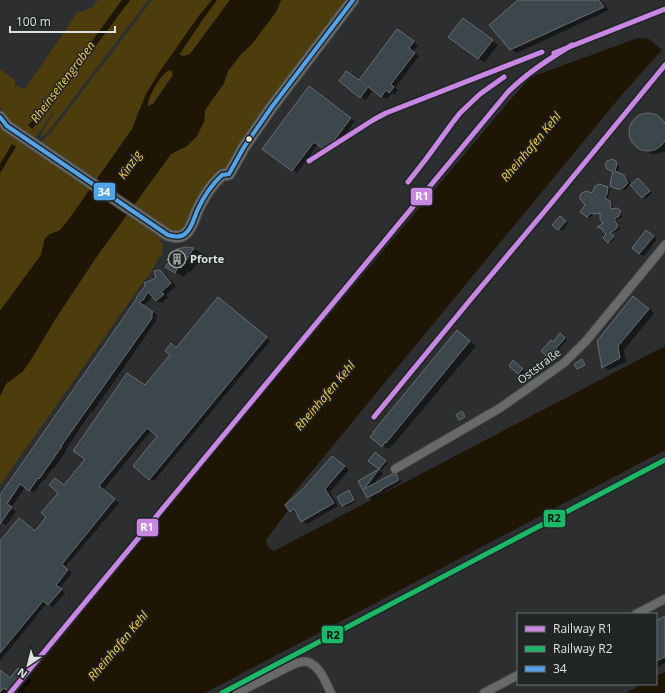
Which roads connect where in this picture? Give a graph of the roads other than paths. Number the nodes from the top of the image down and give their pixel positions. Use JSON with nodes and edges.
{"nodes":[{"id":1,"x":353,"y":0,"type":"edge"},
{"id":2,"x":0,"y":117,"type":"edge"},
{"id":3,"x":665,"y":245,"type":"edge"},
{"id":4,"x":395,"y":469,"type":"dead end"},
{"id":5,"x":665,"y":599,"type":"edge"},
{"id":6,"x":638,"y":613,"type":"edge"},
{"id":7,"x":517,"y":676,"type":"edge"},
{"id":8,"x":237,"y":693,"type":"edge"},
{"id":9,"x":331,"y":693,"type":"edge"},
{"id":10,"x":484,"y":693,"type":"edge"}],
"edges":[{"from":1,"to":2,"type":"street"},
{"from":3,"to":4,"type":"street","name":"Oststraße"},
{"from":5,"to":6,"type":"street"},
{"from":7,"to":10,"type":"street"},
{"from":8,"to":9,"type":"street"}]}
